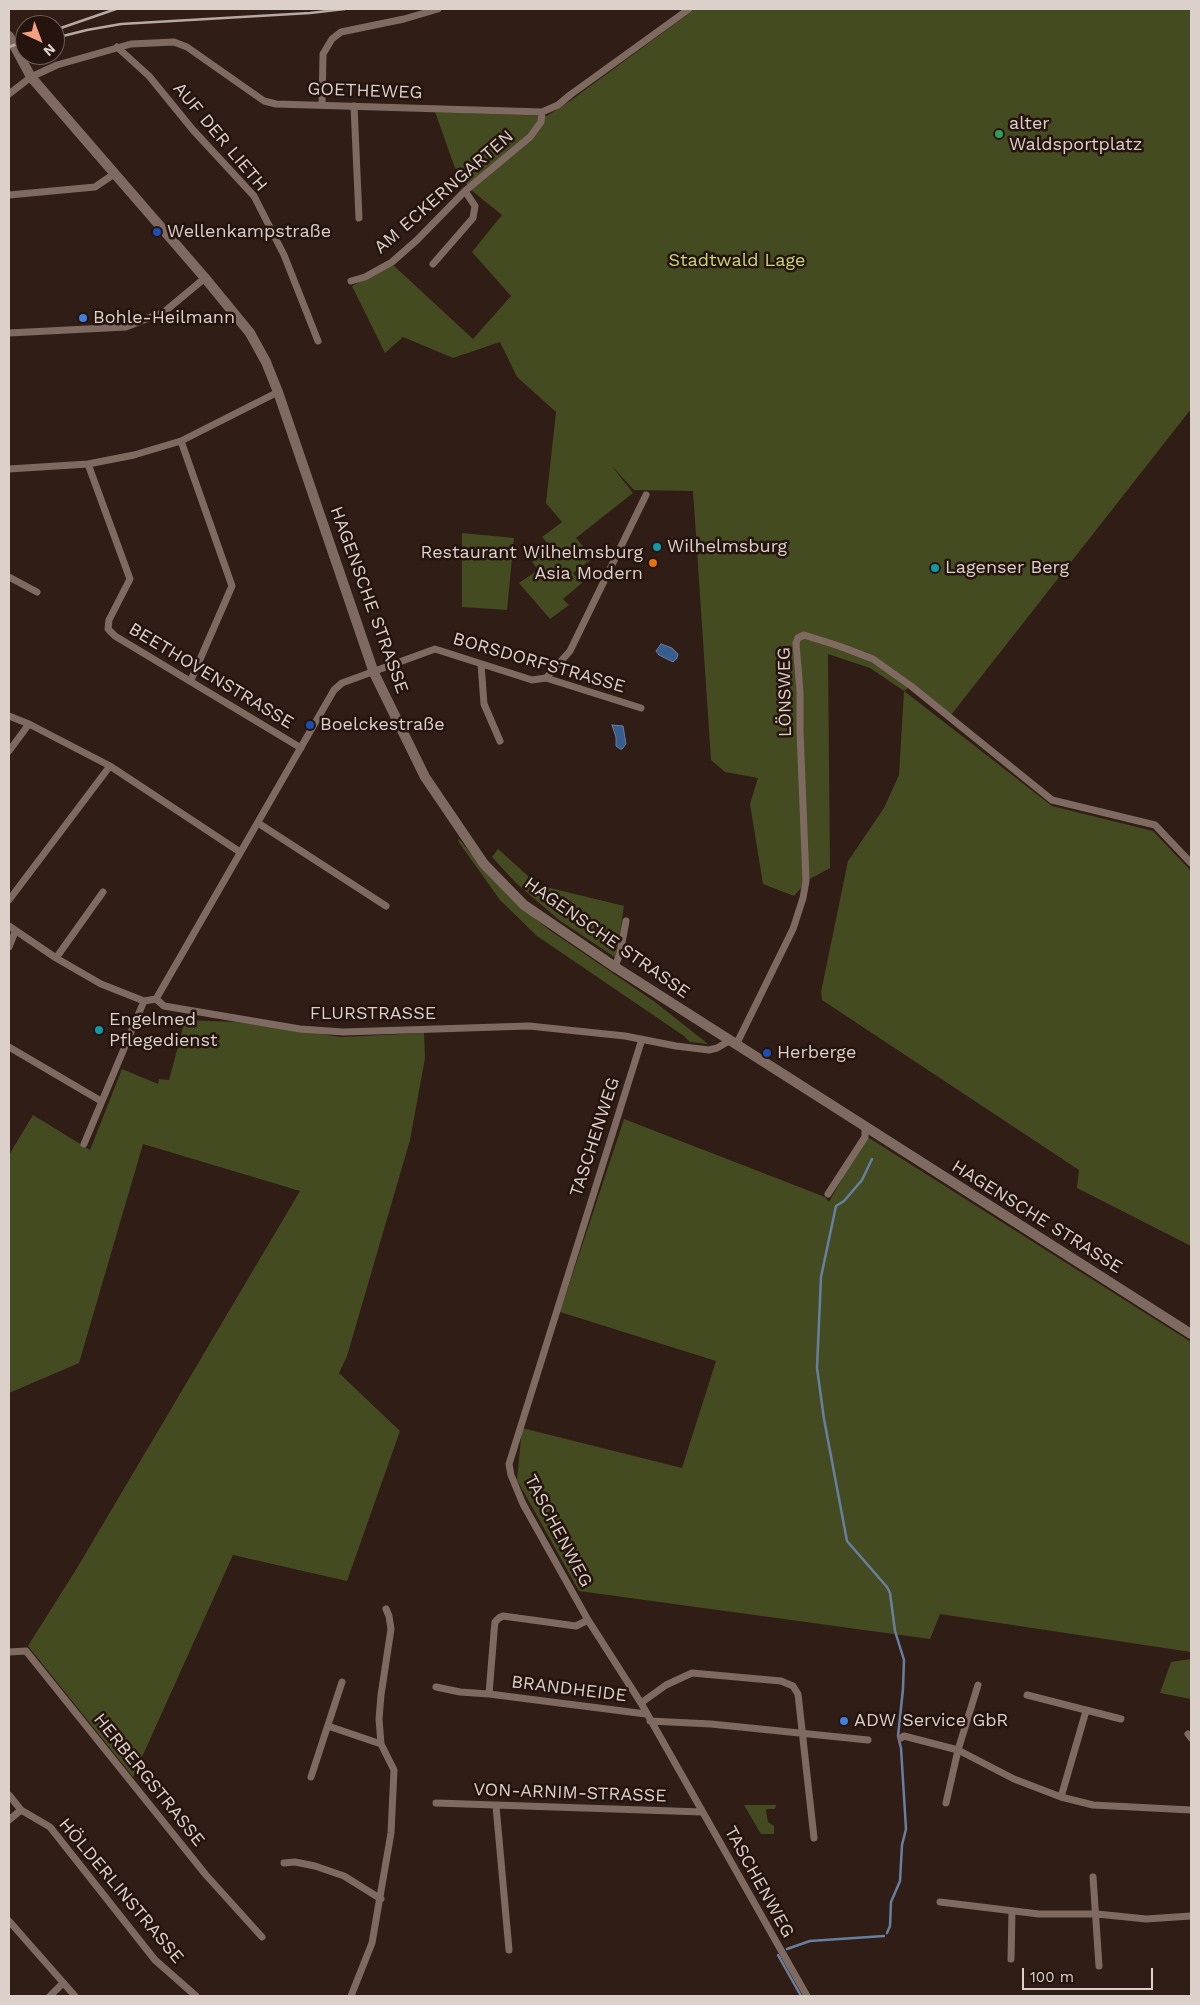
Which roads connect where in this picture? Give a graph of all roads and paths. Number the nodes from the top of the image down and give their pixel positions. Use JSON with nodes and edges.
{"nodes":[{"id":1,"x":438,"y":9,"type":"edge"},
{"id":2,"x":689,"y":9,"type":"edge"},
{"id":3,"x":11,"y":41,"type":"edge"},
{"id":4,"x":117,"y":47,"type":"junction"},
{"id":5,"x":31,"y":77,"type":"junction"},
{"id":6,"x":9,"y":94,"type":"edge"},
{"id":7,"x":322,"y":104,"type":"junction"},
{"id":8,"x":354,"y":106,"type":"junction"},
{"id":9,"x":542,"y":112,"type":"junction"},
{"id":10,"x":114,"y":174,"type":"junction"},
{"id":11,"x":465,"y":190,"type":"junction"},
{"id":12,"x":9,"y":196,"type":"edge"},
{"id":13,"x":359,"y":218,"type":"dead end"},
{"id":14,"x":433,"y":264,"type":"dead end"},
{"id":15,"x":205,"y":278,"type":"junction"},
{"id":16,"x":351,"y":281,"type":"dead end"},
{"id":17,"x":9,"y":333,"type":"edge"},
{"id":18,"x":318,"y":341,"type":"dead end"},
{"id":19,"x":278,"y":392,"type":"junction"},
{"id":20,"x":181,"y":441,"type":"junction"},
{"id":21,"x":88,"y":464,"type":"junction"},
{"id":22,"x":9,"y":469,"type":"edge"},
{"id":23,"x":646,"y":495,"type":"dead end"},
{"id":24,"x":9,"y":577,"type":"edge"},
{"id":25,"x":37,"y":592,"type":"dead end"},
{"id":26,"x":482,"y":664,"type":"junction"},
{"id":27,"x":374,"y":673,"type":"junction"},
{"id":28,"x":546,"y":678,"type":"junction"},
{"id":29,"x":190,"y":680,"type":"junction"},
{"id":30,"x":641,"y":708,"type":"dead end"},
{"id":31,"x":9,"y":716,"type":"edge"},
{"id":32,"x":29,"y":724,"type":"junction"},
{"id":33,"x":500,"y":741,"type":"dead end"},
{"id":34,"x":301,"y":748,"type":"junction"},
{"id":35,"x":9,"y":751,"type":"edge"},
{"id":36,"x":110,"y":766,"type":"junction"},
{"id":37,"x":258,"y":823,"type":"junction"},
{"id":38,"x":240,"y":852,"type":"junction"},
{"id":39,"x":1191,"y":863,"type":"edge"},
{"id":40,"x":103,"y":892,"type":"dead end"},
{"id":41,"x":9,"y":900,"type":"edge"},
{"id":42,"x":386,"y":906,"type":"dead end"},
{"id":43,"x":626,"y":921,"type":"dead end"},
{"id":44,"x":9,"y":926,"type":"edge"},
{"id":45,"x":15,"y":932,"type":"junction"},
{"id":46,"x":9,"y":947,"type":"edge"},
{"id":47,"x":56,"y":958,"type":"junction"},
{"id":48,"x":615,"y":967,"type":"junction"},
{"id":49,"x":156,"y":999,"type":"junction"},
{"id":50,"x":144,"y":1002,"type":"junction"},
{"id":51,"x":642,"y":1038,"type":"junction"},
{"id":52,"x":732,"y":1043,"type":"junction"},
{"id":53,"x":9,"y":1047,"type":"edge"},
{"id":54,"x":101,"y":1101,"type":"junction"},
{"id":55,"x":865,"y":1128,"type":"junction"},
{"id":56,"x":84,"y":1144,"type":"dead end"},
{"id":57,"x":828,"y":1194,"type":"dead end"},
{"id":58,"x":1191,"y":1334,"type":"edge"},
{"id":59,"x":386,"y":1609,"type":"dead end"},
{"id":60,"x":588,"y":1620,"type":"junction"},
{"id":61,"x":9,"y":1652,"type":"edge"},
{"id":62,"x":342,"y":1682,"type":"dead end"},
{"id":63,"x":978,"y":1685,"type":"dead end"},
{"id":64,"x":436,"y":1687,"type":"dead end"},
{"id":65,"x":489,"y":1694,"type":"junction"},
{"id":66,"x":1027,"y":1695,"type":"dead end"},
{"id":67,"x":641,"y":1703,"type":"junction"},
{"id":68,"x":1086,"y":1711,"type":"junction"},
{"id":69,"x":646,"y":1714,"type":"junction"},
{"id":70,"x":1121,"y":1719,"type":"dead end"},
{"id":71,"x":650,"y":1721,"type":"junction"},
{"id":72,"x":328,"y":1726,"type":"junction"},
{"id":73,"x":802,"y":1733,"type":"junction"},
{"id":74,"x":901,"y":1738,"type":"dead end"},
{"id":75,"x":868,"y":1740,"type":"dead end"},
{"id":76,"x":381,"y":1744,"type":"junction"},
{"id":77,"x":958,"y":1750,"type":"junction"},
{"id":78,"x":312,"y":1777,"type":"dead end"},
{"id":79,"x":9,"y":1795,"type":"edge"},
{"id":80,"x":1061,"y":1797,"type":"junction"},
{"id":81,"x":436,"y":1803,"type":"dead end"},
{"id":82,"x":946,"y":1803,"type":"dead end"},
{"id":83,"x":496,"y":1806,"type":"junction"},
{"id":84,"x":21,"y":1810,"type":"junction"},
{"id":85,"x":1191,"y":1810,"type":"edge"},
{"id":86,"x":702,"y":1812,"type":"junction"},
{"id":87,"x":9,"y":1820,"type":"edge"},
{"id":88,"x":814,"y":1838,"type":"dead end"},
{"id":89,"x":284,"y":1863,"type":"dead end"},
{"id":90,"x":1093,"y":1876,"type":"dead end"},
{"id":91,"x":381,"y":1900,"type":"junction"},
{"id":92,"x":940,"y":1902,"type":"dead end"},
{"id":93,"x":1012,"y":1912,"type":"junction"},
{"id":94,"x":1097,"y":1914,"type":"junction"},
{"id":95,"x":1191,"y":1916,"type":"edge"},
{"id":96,"x":9,"y":1921,"type":"edge"},
{"id":97,"x":262,"y":1937,"type":"dead end"},
{"id":98,"x":509,"y":1950,"type":"dead end"},
{"id":99,"x":1011,"y":1959,"type":"dead end"},
{"id":100,"x":1099,"y":1966,"type":"dead end"},
{"id":101,"x":63,"y":1984,"type":"junction"},
{"id":102,"x":50,"y":1996,"type":"edge"},
{"id":103,"x":75,"y":1996,"type":"edge"},
{"id":104,"x":196,"y":1996,"type":"edge"},
{"id":105,"x":351,"y":1996,"type":"edge"},
{"id":106,"x":807,"y":1996,"type":"edge"}],
"edges":[{"from":1,"to":7,"type":"street"},
{"from":2,"to":9,"type":"street"},
{"from":3,"to":5,"type":"street","name":"HAGENSCHE STRASSE"},
{"from":4,"to":5,"type":"street","name":"GOETHEWEG"},
{"from":4,"to":7,"type":"street","name":"GOETHEWEG"},
{"from":4,"to":18,"type":"street","name":"AUF DER LIETH"},
{"from":5,"to":6,"type":"street","name":"GOETHEWEG"},
{"from":5,"to":10,"type":"street","name":"HAGENSCHE STRASSE"},
{"from":7,"to":8,"type":"street","name":"GOETHEWEG"},
{"from":8,"to":9,"type":"street","name":"GOETHEWEG"},
{"from":8,"to":13,"type":"street","name":"AM ECKERNGARTEN"},
{"from":9,"to":11,"type":"street","name":"AM ECKERNGARTEN"},
{"from":10,"to":12,"type":"street"},
{"from":10,"to":15,"type":"street","name":"HAGENSCHE STRASSE"},
{"from":11,"to":14,"type":"street"},
{"from":11,"to":16,"type":"street","name":"AM ECKERNGARTEN"},
{"from":15,"to":17,"type":"street"},
{"from":15,"to":19,"type":"street","name":"HAGENSCHE STRASSE"},
{"from":19,"to":20,"type":"street"},
{"from":19,"to":27,"type":"street","name":"HAGENSCHE STRASSE"},
{"from":20,"to":21,"type":"street"},
{"from":20,"to":29,"type":"street"},
{"from":21,"to":22,"type":"street"},
{"from":21,"to":29,"type":"street","name":"BEETHOVENSTRASSE"},
{"from":23,"to":28,"type":"street"},
{"from":24,"to":25,"type":"street"},
{"from":26,"to":27,"type":"street","name":"BORSDORFSTRASSE"},
{"from":26,"to":28,"type":"street","name":"BORSDORFSTRASSE"},
{"from":26,"to":33,"type":"street"},
{"from":27,"to":34,"type":"street"},
{"from":27,"to":48,"type":"street","name":"HAGENSCHE STRASSE"},
{"from":28,"to":30,"type":"street","name":"BORSDORFSTRASSE"},
{"from":29,"to":34,"type":"street","name":"BEETHOVENSTRASSE"},
{"from":31,"to":32,"type":"street"},
{"from":32,"to":35,"type":"street"},
{"from":32,"to":36,"type":"street"},
{"from":34,"to":37,"type":"street"},
{"from":36,"to":38,"type":"street"},
{"from":36,"to":41,"type":"street"},
{"from":37,"to":38,"type":"street"},
{"from":37,"to":42,"type":"street"},
{"from":38,"to":49,"type":"street"},
{"from":39,"to":52,"type":"street","name":"LÖNSWEG"},
{"from":40,"to":47,"type":"street"},
{"from":43,"to":48,"type":"street"},
{"from":44,"to":45,"type":"street"},
{"from":45,"to":46,"type":"street"},
{"from":45,"to":47,"type":"street"},
{"from":47,"to":50,"type":"street"},
{"from":48,"to":52,"type":"street","name":"HAGENSCHE STRASSE"},
{"from":49,"to":50,"type":"street"},
{"from":49,"to":51,"type":"street","name":"FLURSTRASSE"},
{"from":50,"to":54,"type":"street"},
{"from":51,"to":52,"type":"street","name":"FLURSTRASSE"},
{"from":51,"to":60,"type":"street","name":"TASCHENWEG"},
{"from":52,"to":55,"type":"street","name":"HAGENSCHE STRASSE"},
{"from":53,"to":54,"type":"street"},
{"from":54,"to":56,"type":"street"},
{"from":55,"to":57,"type":"street"},
{"from":55,"to":58,"type":"street","name":"HAGENSCHE STRASSE"},
{"from":59,"to":76,"type":"street"},
{"from":60,"to":65,"type":"street","name":"BRANDHEIDE"},
{"from":60,"to":67,"type":"street","name":"TASCHENWEG"},
{"from":61,"to":97,"type":"street","name":"HERBERGSTRASSE"},
{"from":62,"to":72,"type":"street"},
{"from":63,"to":77,"type":"street"},
{"from":64,"to":65,"type":"street","name":"BRANDHEIDE"},
{"from":65,"to":69,"type":"street","name":"BRANDHEIDE"},
{"from":66,"to":68,"type":"street"},
{"from":67,"to":69,"type":"street","name":"TASCHENWEG"},
{"from":67,"to":73,"type":"street"},
{"from":68,"to":70,"type":"street"},
{"from":68,"to":80,"type":"street"},
{"from":69,"to":71,"type":"street","name":"TASCHENWEG"},
{"from":71,"to":73,"type":"street"},
{"from":71,"to":86,"type":"street","name":"TASCHENWEG"},
{"from":72,"to":76,"type":"street"},
{"from":72,"to":78,"type":"street"},
{"from":73,"to":75,"type":"street"},
{"from":73,"to":88,"type":"street"},
{"from":74,"to":77,"type":"street"},
{"from":76,"to":91,"type":"street"},
{"from":77,"to":80,"type":"street"},
{"from":77,"to":82,"type":"street"},
{"from":79,"to":84,"type":"street","name":"HÖLDERLINSTRASSE"},
{"from":80,"to":85,"type":"street"},
{"from":81,"to":83,"type":"street","name":"VON-ARNIM-STRASSE"},
{"from":83,"to":86,"type":"street","name":"VON-ARNIM-STRASSE"},
{"from":83,"to":98,"type":"street"},
{"from":84,"to":87,"type":"street"},
{"from":84,"to":104,"type":"street","name":"HÖLDERLINSTRASSE"},
{"from":86,"to":106,"type":"street","name":"TASCHENWEG"},
{"from":89,"to":91,"type":"street"},
{"from":90,"to":94,"type":"street"},
{"from":91,"to":105,"type":"street"},
{"from":92,"to":93,"type":"street"},
{"from":93,"to":94,"type":"street"},
{"from":93,"to":99,"type":"street"},
{"from":94,"to":95,"type":"street"},
{"from":94,"to":100,"type":"street"},
{"from":96,"to":101,"type":"street"},
{"from":101,"to":102,"type":"street"},
{"from":101,"to":103,"type":"street"}]}
